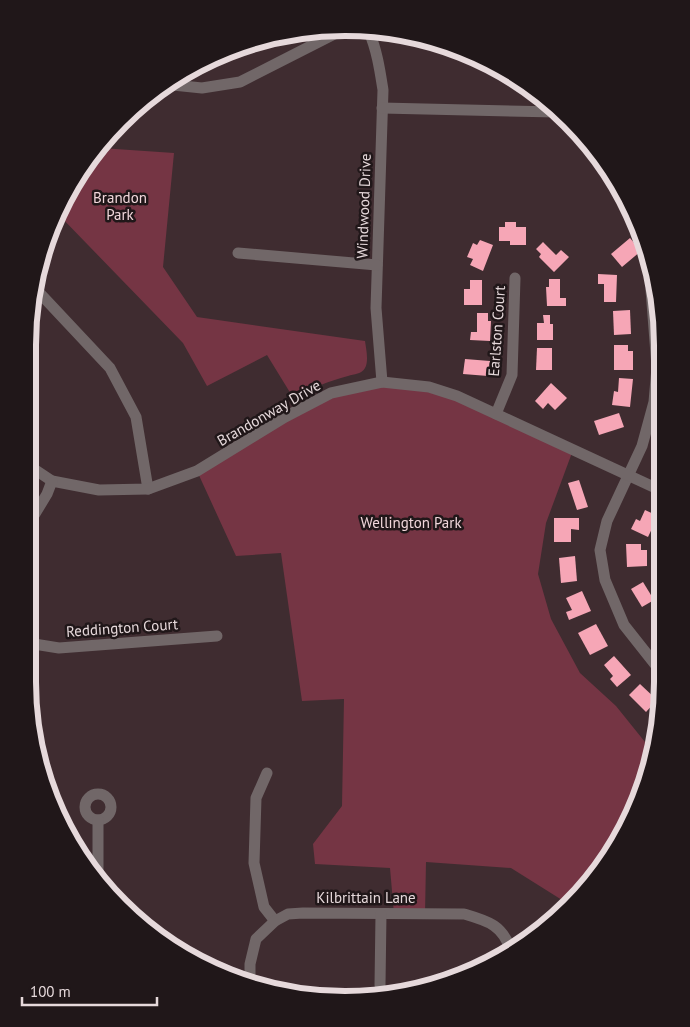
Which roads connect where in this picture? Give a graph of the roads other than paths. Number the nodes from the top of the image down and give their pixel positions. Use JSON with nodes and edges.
{"nodes":[{"id":1,"x":329,"y":37,"type":"edge"},
{"id":2,"x":371,"y":38,"type":"edge"},
{"id":3,"x":178,"y":85,"type":"edge"},
{"id":4,"x":382,"y":108,"type":"junction"},
{"id":5,"x":548,"y":112,"type":"edge"},
{"id":6,"x":238,"y":252,"type":"dead end"},
{"id":7,"x":377,"y":265,"type":"junction"},
{"id":8,"x":515,"y":278,"type":"dead end"},
{"id":9,"x":41,"y":293,"type":"edge"},
{"id":10,"x":382,"y":382,"type":"junction"},
{"id":11,"x":654,"y":402,"type":"edge"},
{"id":12,"x":496,"y":414,"type":"junction"},
{"id":13,"x":36,"y":471,"type":"edge"},
{"id":14,"x":629,"y":476,"type":"junction"},
{"id":15,"x":52,"y":481,"type":"junction"},
{"id":16,"x":654,"y":487,"type":"edge"},
{"id":17,"x":148,"y":489,"type":"junction"},
{"id":18,"x":36,"y":512,"type":"edge"},
{"id":19,"x":217,"y":636,"type":"dead end"},
{"id":20,"x":36,"y":644,"type":"edge"},
{"id":21,"x":654,"y":663,"type":"edge"},
{"id":22,"x":267,"y":773,"type":"dead end"},
{"id":23,"x":98,"y":820,"type":"dead end"},
{"id":24,"x":98,"y":867,"type":"edge"},
{"id":25,"x":381,"y":914,"type":"junction"},
{"id":26,"x":274,"y":921,"type":"junction"},
{"id":27,"x":509,"y":943,"type":"edge"},
{"id":28,"x":250,"y":975,"type":"edge"},
{"id":29,"x":380,"y":985,"type":"dead end"}],
"edges":[{"from":1,"to":3,"type":"street"},
{"from":2,"to":4,"type":"street","name":"Windwood Drive"},
{"from":4,"to":5,"type":"street"},
{"from":4,"to":7,"type":"street","name":"Windwood Drive"},
{"from":6,"to":7,"type":"street"},
{"from":7,"to":10,"type":"street","name":"Windwood Drive"},
{"from":8,"to":12,"type":"street","name":"Earlston Court"},
{"from":9,"to":17,"type":"street"},
{"from":10,"to":12,"type":"street","name":"Brandonway Drive"},
{"from":10,"to":17,"type":"street","name":"Brandonway Drive"},
{"from":11,"to":14,"type":"street"},
{"from":12,"to":14,"type":"street","name":"Brandonway Drive"},
{"from":13,"to":15,"type":"street","name":"Brandonway Drive"},
{"from":14,"to":16,"type":"street","name":"Brandonway Drive"},
{"from":14,"to":21,"type":"street"},
{"from":15,"to":17,"type":"street","name":"Brandonway Drive"},
{"from":15,"to":18,"type":"street"},
{"from":19,"to":20,"type":"street","name":"Reddington Court"},
{"from":22,"to":26,"type":"street"},
{"from":23,"to":24,"type":"street"},
{"from":25,"to":26,"type":"street","name":"Kilbrittain Lane"},
{"from":25,"to":27,"type":"street","name":"Kilbrittain Lane"},
{"from":25,"to":29,"type":"street"},
{"from":26,"to":28,"type":"street","name":"Kilbrittain Lane"}]}
